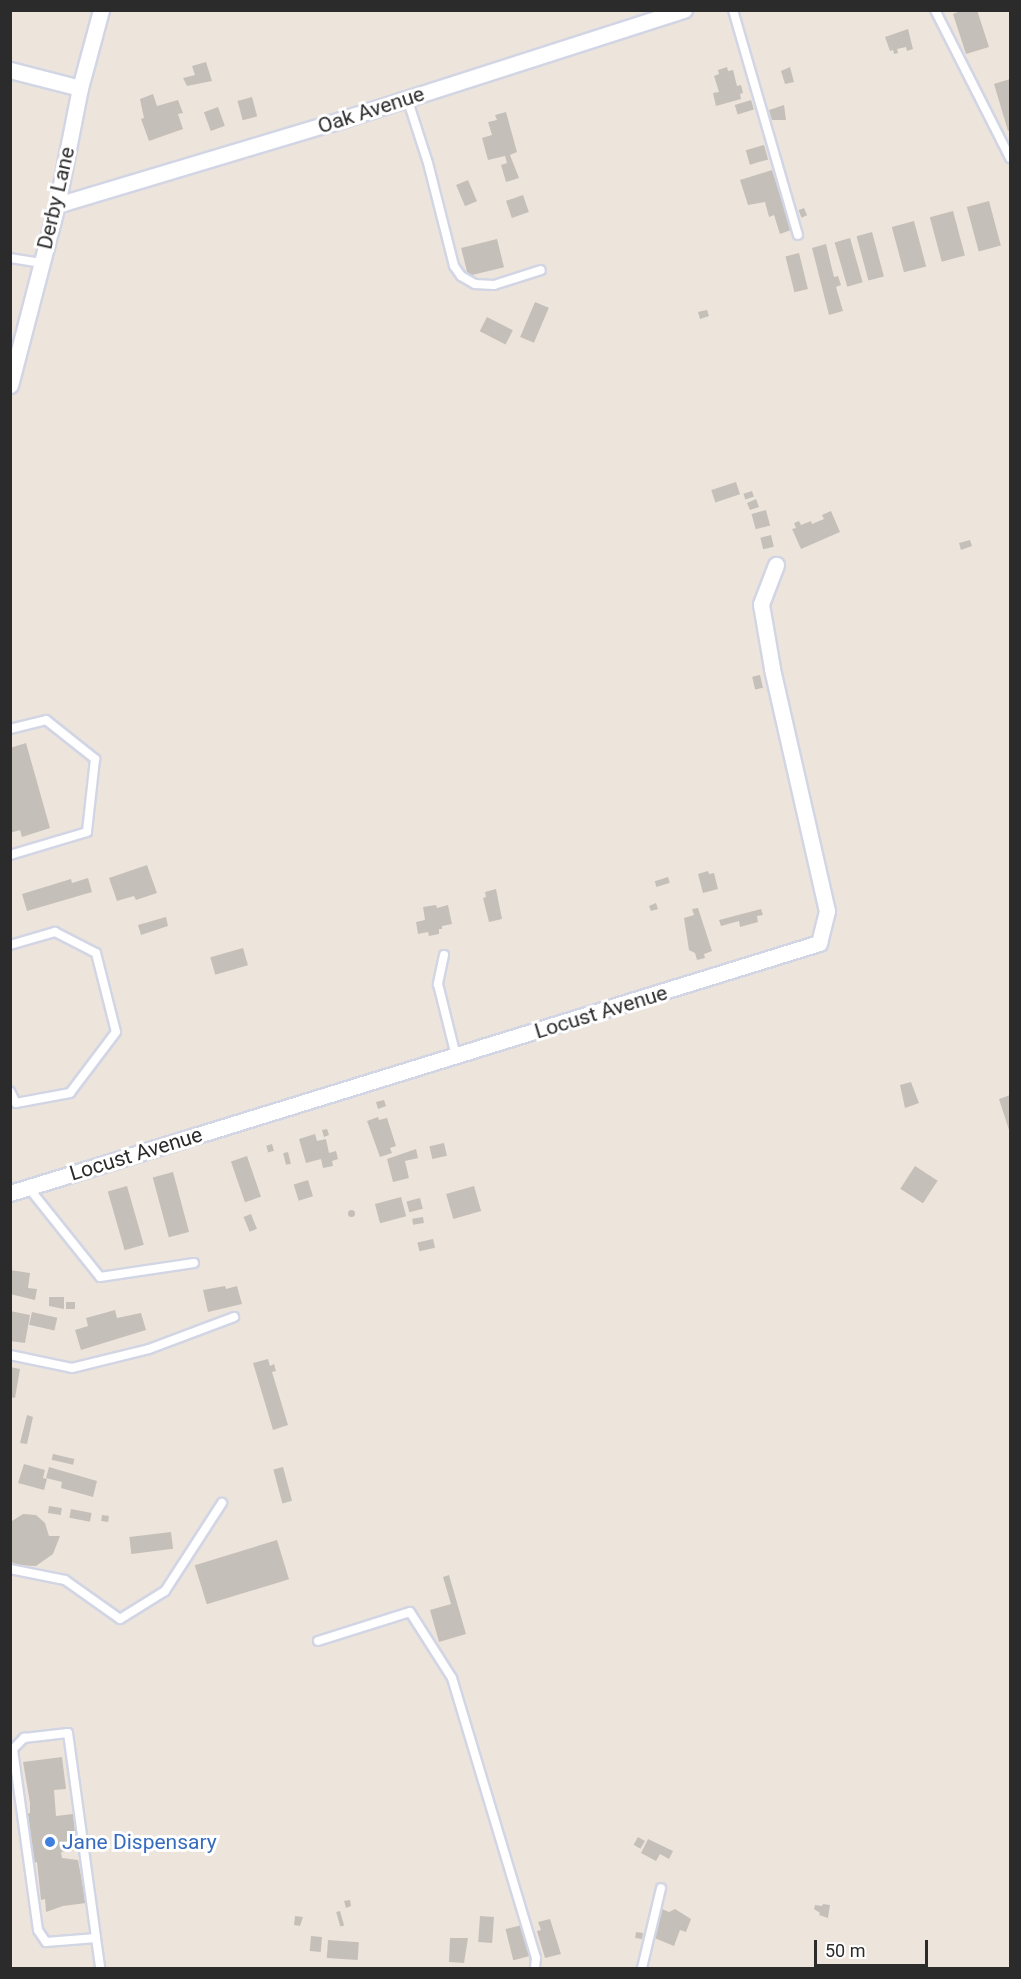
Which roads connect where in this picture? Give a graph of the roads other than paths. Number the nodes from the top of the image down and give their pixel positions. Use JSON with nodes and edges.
{"nodes":[{"id":1,"x":101,"y":10,"type":"edge"},
{"id":2,"x":684,"y":10,"type":"edge"},
{"id":3,"x":733,"y":10,"type":"edge"},
{"id":4,"x":935,"y":10,"type":"edge"},
{"id":5,"x":10,"y":70,"type":"edge"},
{"id":6,"x":80,"y":88,"type":"junction"},
{"id":7,"x":407,"y":99,"type":"junction"},
{"id":8,"x":1011,"y":158,"type":"edge"},
{"id":9,"x":57,"y":205,"type":"junction"},
{"id":10,"x":798,"y":235,"type":"dead end"},
{"id":11,"x":10,"y":258,"type":"edge"},
{"id":12,"x":40,"y":263,"type":"junction"},
{"id":13,"x":541,"y":270,"type":"dead end"},
{"id":14,"x":13,"y":361,"type":"edge"},
{"id":15,"x":10,"y":385,"type":"edge"},
{"id":16,"x":776,"y":565,"type":"dead end"},
{"id":17,"x":10,"y":729,"type":"edge"},
{"id":18,"x":10,"y":855,"type":"edge"},
{"id":19,"x":10,"y":945,"type":"edge"},
{"id":20,"x":444,"y":955,"type":"dead end"},
{"id":21,"x":456,"y":1056,"type":"junction"},
{"id":22,"x":10,"y":1091,"type":"edge"},
{"id":23,"x":28,"y":1187,"type":"junction"},
{"id":24,"x":10,"y":1192,"type":"edge"},
{"id":25,"x":194,"y":1263,"type":"dead end"},
{"id":26,"x":234,"y":1317,"type":"dead end"},
{"id":27,"x":10,"y":1355,"type":"edge"},
{"id":28,"x":222,"y":1503,"type":"dead end"},
{"id":29,"x":10,"y":1569,"type":"edge"},
{"id":30,"x":318,"y":1641,"type":"dead end"},
{"id":31,"x":661,"y":1888,"type":"dead end"},
{"id":32,"x":96,"y":1938,"type":"junction"},
{"id":33,"x":100,"y":1968,"type":"edge"},
{"id":34,"x":535,"y":1968,"type":"edge"},
{"id":35,"x":642,"y":1968,"type":"edge"}],
"edges":[{"from":1,"to":6,"type":"street","name":"Derby Lane"},
{"from":2,"to":7,"type":"street","name":"Oak Avenue"},
{"from":3,"to":10,"type":"lane"},
{"from":4,"to":8,"type":"lane"},
{"from":5,"to":6,"type":"street"},
{"from":6,"to":9,"type":"street","name":"Derby Lane"},
{"from":7,"to":9,"type":"street","name":"Oak Avenue"},
{"from":7,"to":13,"type":"lane"},
{"from":9,"to":12,"type":"street","name":"Derby Lane"},
{"from":11,"to":12,"type":"lane"},
{"from":12,"to":14,"type":"street","name":"Derby Lane"},
{"from":14,"to":15,"type":"street","name":"Derby Lane"},
{"from":16,"to":21,"type":"street","name":"Locust Avenue"},
{"from":17,"to":18,"type":"lane"},
{"from":19,"to":22,"type":"lane"},
{"from":20,"to":21,"type":"lane"},
{"from":21,"to":23,"type":"street","name":"Locust Avenue"},
{"from":23,"to":24,"type":"street","name":"Locust Avenue"},
{"from":23,"to":25,"type":"lane"},
{"from":26,"to":27,"type":"lane"},
{"from":28,"to":29,"type":"lane"},
{"from":30,"to":34,"type":"lane"},
{"from":31,"to":35,"type":"lane"},
{"from":32,"to":32,"type":"lane"},
{"from":32,"to":33,"type":"lane"}]}
